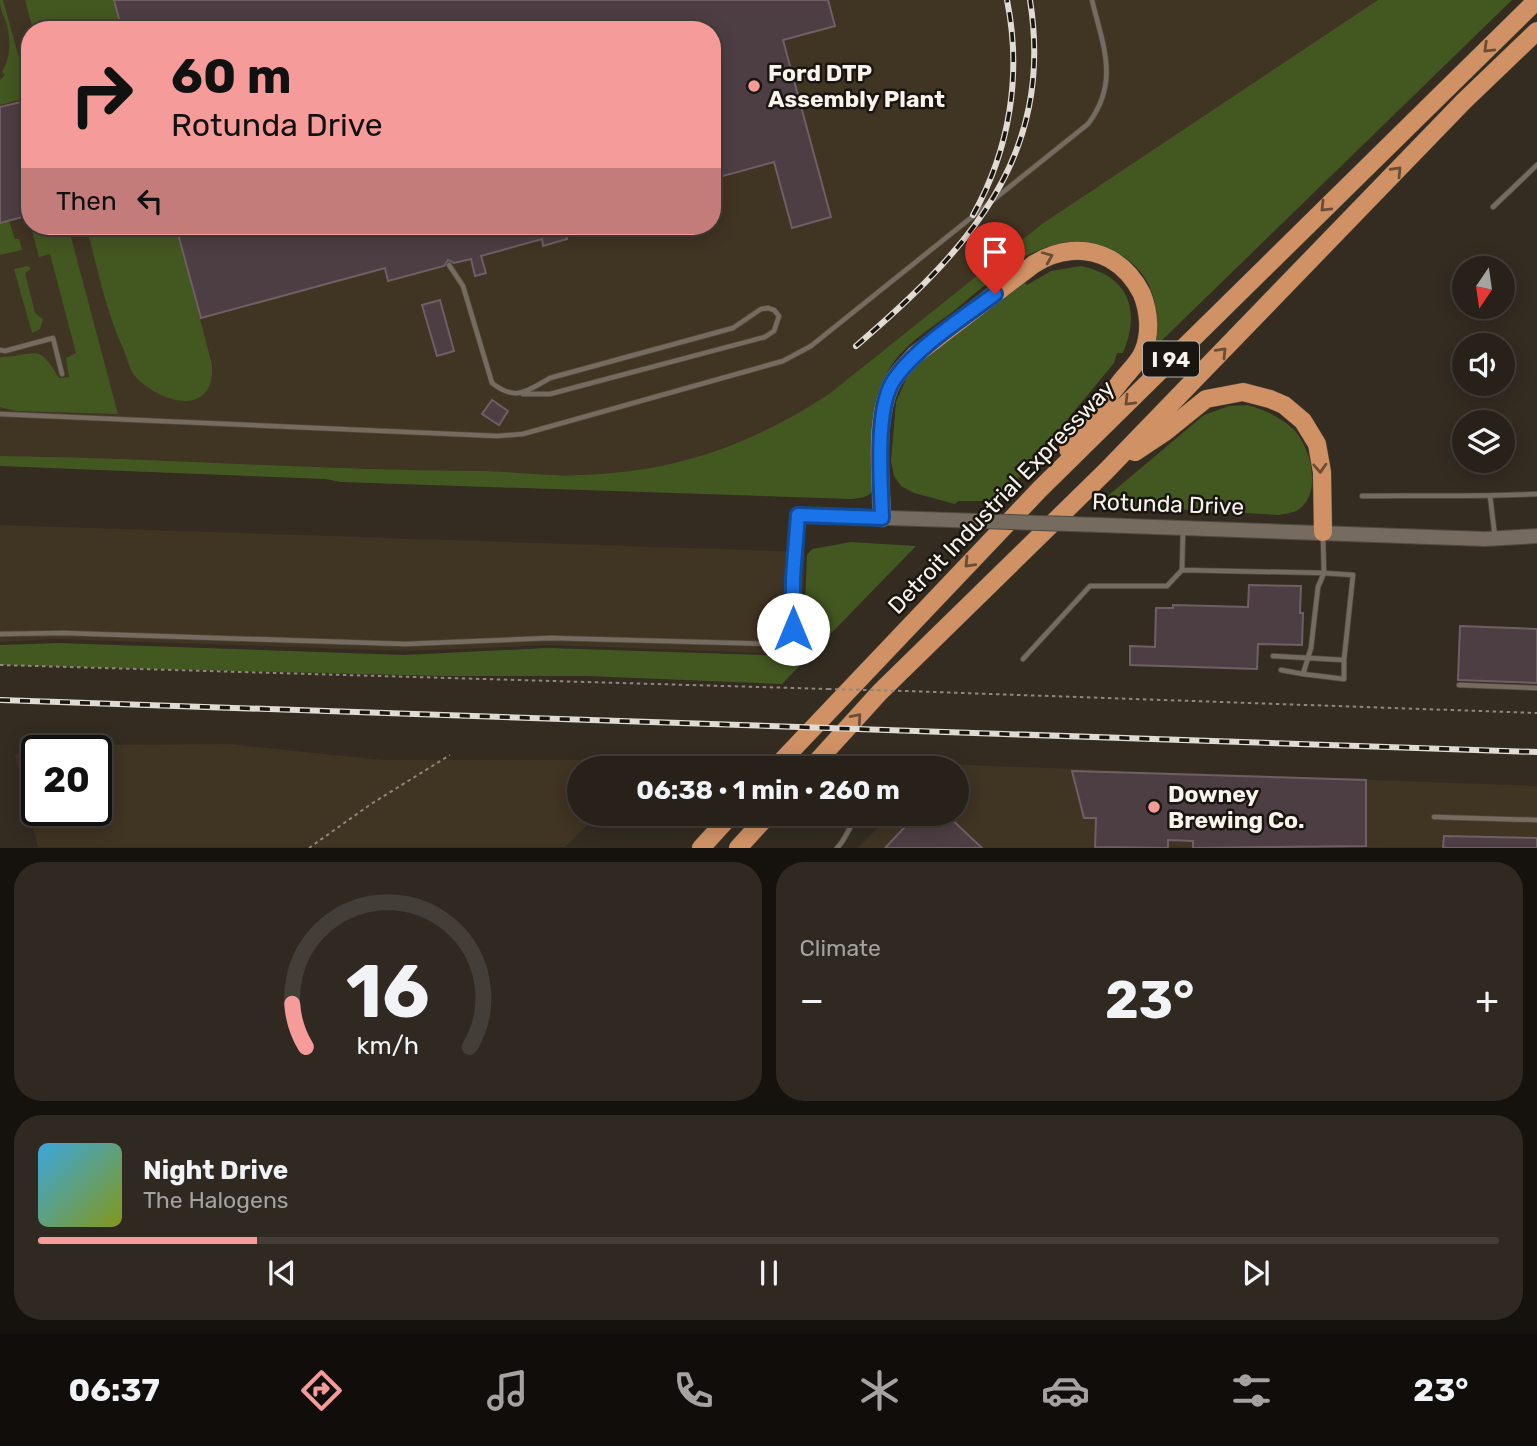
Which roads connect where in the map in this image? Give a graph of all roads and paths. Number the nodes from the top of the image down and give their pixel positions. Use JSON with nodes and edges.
{"nodes":[{"id":1,"x":1092,"y":0,"type":"edge"},
{"id":2,"x":1537,"y":0,"type":"edge"},
{"id":3,"x":1537,"y":31,"type":"edge"},
{"id":4,"x":1537,"y":165,"type":"edge"},
{"id":5,"x":1493,"y":207,"type":"dead end"},
{"id":6,"x":449,"y":265,"type":"dead end"},
{"id":7,"x":0,"y":350,"type":"edge"},
{"id":8,"x":62,"y":374,"type":"dead end"},
{"id":9,"x":523,"y":394,"type":"junction"},
{"id":10,"x":0,"y":414,"type":"edge"},
{"id":11,"x":1106,"y":471,"type":"junction"},
{"id":12,"x":1040,"y":489,"type":"junction"},
{"id":13,"x":1537,"y":494,"type":"edge"},
{"id":14,"x":1362,"y":496,"type":"dead end"},
{"id":15,"x":1490,"y":496,"type":"junction"},
{"id":16,"x":798,"y":515,"type":"joint"},
{"id":17,"x":882,"y":518,"type":"junction"},
{"id":18,"x":1183,"y":528,"type":"junction"},
{"id":19,"x":1323,"y":532,"type":"junction"},
{"id":20,"x":1537,"y":536,"type":"edge"},
{"id":21,"x":1495,"y":538,"type":"junction"},
{"id":22,"x":1182,"y":570,"type":"junction"},
{"id":23,"x":1324,"y":573,"type":"junction"},
{"id":24,"x":0,"y":635,"type":"edge"},
{"id":25,"x":1273,"y":656,"type":"dead end"},
{"id":26,"x":1309,"y":658,"type":"junction"},
{"id":27,"x":1023,"y":659,"type":"dead end"},
{"id":28,"x":1344,"y":660,"type":"junction"},
{"id":29,"x":0,"y":665,"type":"edge"},
{"id":30,"x":1281,"y":670,"type":"dead end"},
{"id":31,"x":1303,"y":674,"type":"junction"},
{"id":32,"x":1459,"y":685,"type":"dead end"},
{"id":33,"x":1537,"y":688,"type":"edge"},
{"id":34,"x":1537,"y":713,"type":"edge"},
{"id":35,"x":450,"y":755,"type":"dead end"},
{"id":36,"x":786,"y":756,"type":"edge"},
{"id":37,"x":822,"y":756,"type":"edge"},
{"id":38,"x":1434,"y":817,"type":"dead end"},
{"id":39,"x":1537,"y":820,"type":"edge"},
{"id":40,"x":721,"y":826,"type":"edge"},
{"id":41,"x":758,"y":826,"type":"edge"},
{"id":42,"x":850,"y":826,"type":"edge"},
{"id":43,"x":309,"y":848,"type":"edge"},
{"id":44,"x":701,"y":848,"type":"edge"},
{"id":45,"x":738,"y":848,"type":"edge"},
{"id":46,"x":837,"y":848,"type":"edge"}],
"edges":[{"from":1,"to":10,"type":"lane"},
{"from":2,"to":12,"type":"highway","name":"Detroit Industrial Expressway","number":"I 94","one_way":true},
{"from":11,"to":3,"type":"highway","number":"I 94","one_way":true},
{"from":4,"to":5,"type":"lane"},
{"from":6,"to":9,"type":"lane"},
{"from":7,"to":8,"type":"lane"},
{"from":9,"to":9,"type":"lane"},
{"from":11,"to":19,"type":"highway","one_way":true},
{"from":37,"to":11,"type":"highway","number":"I 94","one_way":true},
{"from":17,"to":12,"type":"highway","one_way":true},
{"from":12,"to":36,"type":"highway","name":"Detroit Industrial Expressway","number":"I 94","one_way":true},
{"from":13,"to":15,"type":"lane"},
{"from":14,"to":15,"type":"lane"},
{"from":15,"to":21,"type":"lane"},
{"from":16,"to":17,"type":"main road","name":"Rotunda Drive"},
{"from":16,"to":24,"type":"lane"},
{"from":17,"to":18,"type":"main road","name":"Rotunda Drive","bridge":true},
{"from":18,"to":19,"type":"main road","name":"Rotunda Drive"},
{"from":18,"to":22,"type":"lane"},
{"from":19,"to":21,"type":"main road","name":"Rotunda Drive"},
{"from":19,"to":23,"type":"lane"},
{"from":20,"to":21,"type":"main road","name":"Rotunda Drive"},
{"from":22,"to":23,"type":"lane"},
{"from":22,"to":27,"type":"lane"},
{"from":23,"to":26,"type":"lane"},
{"from":23,"to":28,"type":"lane"},
{"from":25,"to":26,"type":"lane"},
{"from":26,"to":28,"type":"lane"},
{"from":26,"to":31,"type":"lane"},
{"from":28,"to":31,"type":"lane"},
{"from":29,"to":34,"type":"path","bridge":true},
{"from":30,"to":31,"type":"lane"},
{"from":32,"to":33,"type":"lane"},
{"from":35,"to":43,"type":"path"},
{"from":38,"to":39,"type":"lane"},
{"from":40,"to":44,"type":"highway"},
{"from":41,"to":45,"type":"highway"},
{"from":42,"to":46,"type":"lane"}]}
